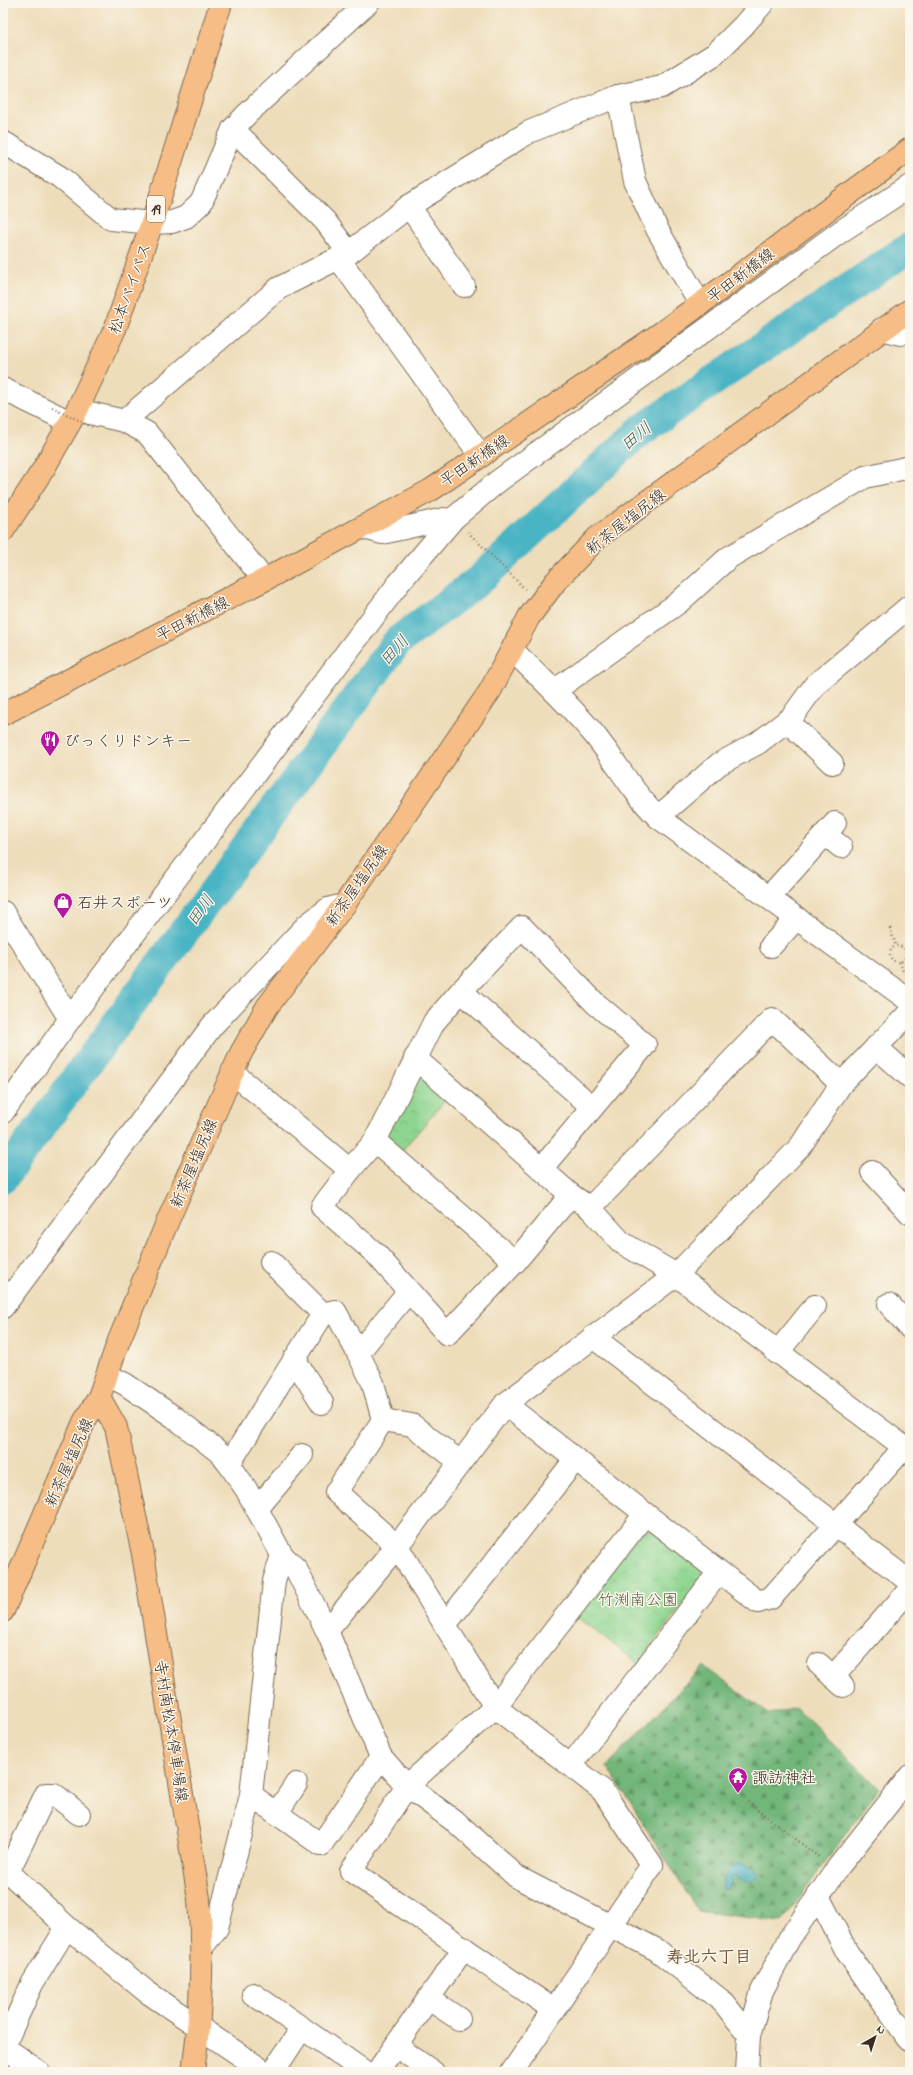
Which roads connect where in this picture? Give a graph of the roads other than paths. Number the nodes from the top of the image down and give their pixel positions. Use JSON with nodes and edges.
{"nodes":[{"id":1,"x":221,"y":3,"type":"edge"},
{"id":2,"x":368,"y":3,"type":"edge"},
{"id":3,"x":763,"y":3,"type":"edge"},
{"id":4,"x":618,"y":96,"type":"junction"},
{"id":5,"x":233,"y":129,"type":"junction"},
{"id":6,"x":3,"y":142,"type":"edge"},
{"id":7,"x":910,"y":149,"type":"edge"},
{"id":8,"x":910,"y":186,"type":"edge"},
{"id":9,"x":409,"y":206,"type":"junction"},
{"id":10,"x":152,"y":223,"type":"junction"},
{"id":11,"x":344,"y":256,"type":"junction"},
{"id":12,"x":464,"y":286,"type":"dead end"},
{"id":13,"x":700,"y":304,"type":"junction"},
{"id":14,"x":910,"y":310,"type":"edge"},
{"id":15,"x":910,"y":328,"type":"edge"},
{"id":16,"x":882,"y":329,"type":"junction"},
{"id":17,"x":3,"y":388,"type":"edge"},
{"id":18,"x":74,"y":416,"type":"junction"},
{"id":19,"x":124,"y":421,"type":"junction"},
{"id":20,"x":481,"y":456,"type":"junction"},
{"id":21,"x":910,"y":467,"type":"edge"},
{"id":22,"x":457,"y":526,"type":"junction"},
{"id":23,"x":364,"y":528,"type":"junction"},
{"id":24,"x":3,"y":531,"type":"edge"},
{"id":25,"x":264,"y":580,"type":"junction"},
{"id":26,"x":910,"y":606,"type":"edge"},
{"id":27,"x":512,"y":650,"type":"junction"},
{"id":28,"x":554,"y":691,"type":"junction"},
{"id":29,"x":3,"y":714,"type":"edge"},
{"id":30,"x":787,"y":721,"type":"junction"},
{"id":31,"x":832,"y":763,"type":"dead end"},
{"id":32,"x":658,"y":817,"type":"junction"},
{"id":33,"x":834,"y":835,"type":"dead end"},
{"id":34,"x":769,"y":897,"type":"junction"},
{"id":35,"x":344,"y":905,"type":"junction"},
{"id":36,"x":3,"y":912,"type":"edge"},
{"id":37,"x":797,"y":918,"type":"junction"},
{"id":38,"x":771,"y":946,"type":"dead end"},
{"id":39,"x":461,"y":991,"type":"junction"},
{"id":40,"x":909,"y":1002,"type":"edge"},
{"id":41,"x":70,"y":1019,"type":"junction"},
{"id":42,"x":876,"y":1048,"type":"junction"},
{"id":43,"x":415,"y":1058,"type":"junction"},
{"id":44,"x":232,"y":1072,"type":"junction"},
{"id":45,"x":910,"y":1077,"type":"edge"},
{"id":46,"x":841,"y":1084,"type":"junction"},
{"id":47,"x":592,"y":1107,"type":"junction"},
{"id":48,"x":3,"y":1112,"type":"edge"},
{"id":49,"x":375,"y":1141,"type":"junction"},
{"id":50,"x":541,"y":1169,"type":"junction"},
{"id":51,"x":350,"y":1170,"type":"junction"},
{"id":52,"x":872,"y":1172,"type":"dead end"},
{"id":53,"x":571,"y":1195,"type":"junction"},
{"id":54,"x":590,"y":1208,"type":"junction"},
{"id":55,"x":910,"y":1213,"type":"edge"},
{"id":56,"x":271,"y":1262,"type":"dead end"},
{"id":57,"x":515,"y":1262,"type":"junction"},
{"id":58,"x":676,"y":1275,"type":"junction"},
{"id":59,"x":408,"y":1292,"type":"junction"},
{"id":60,"x":889,"y":1304,"type":"dead end"},
{"id":61,"x":815,"y":1306,"type":"dead end"},
{"id":62,"x":3,"y":1307,"type":"edge"},
{"id":63,"x":323,"y":1314,"type":"junction"},
{"id":64,"x":910,"y":1328,"type":"edge"},
{"id":65,"x":593,"y":1337,"type":"junction"},
{"id":66,"x":777,"y":1353,"type":"junction"},
{"id":67,"x":294,"y":1359,"type":"junction"},
{"id":68,"x":362,"y":1362,"type":"junction"},
{"id":69,"x":107,"y":1375,"type":"junction"},
{"id":70,"x":386,"y":1395,"type":"dead end"},
{"id":71,"x":99,"y":1397,"type":"junction"},
{"id":72,"x":322,"y":1403,"type":"dead end"},
{"id":73,"x":505,"y":1404,"type":"junction"},
{"id":74,"x":383,"y":1420,"type":"junction"},
{"id":75,"x":906,"y":1452,"type":"edge"},
{"id":76,"x":302,"y":1455,"type":"dead end"},
{"id":77,"x":575,"y":1460,"type":"junction"},
{"id":78,"x":460,"y":1462,"type":"junction"},
{"id":79,"x":229,"y":1464,"type":"junction"},
{"id":80,"x":257,"y":1509,"type":"junction"},
{"id":81,"x":645,"y":1514,"type":"junction"},
{"id":82,"x":834,"y":1525,"type":"junction"},
{"id":83,"x":397,"y":1546,"type":"junction"},
{"id":84,"x":282,"y":1555,"type":"junction"},
{"id":85,"x":719,"y":1572,"type":"junction"},
{"id":86,"x":910,"y":1582,"type":"edge"},
{"id":87,"x":910,"y":1589,"type":"edge"},
{"id":88,"x":3,"y":1611,"type":"edge"},
{"id":89,"x":445,"y":1626,"type":"junction"},
{"id":90,"x":327,"y":1631,"type":"junction"},
{"id":91,"x":832,"y":1676,"type":"dead end"},
{"id":92,"x":495,"y":1707,"type":"junction"},
{"id":93,"x":382,"y":1757,"type":"junction"},
{"id":94,"x":571,"y":1765,"type":"junction"},
{"id":95,"x":910,"y":1776,"type":"edge"},
{"id":96,"x":296,"y":1784,"type":"dead end"},
{"id":97,"x":407,"y":1786,"type":"junction"},
{"id":98,"x":251,"y":1795,"type":"junction"},
{"id":99,"x":277,"y":1813,"type":"junction"},
{"id":100,"x":79,"y":1814,"type":"dead end"},
{"id":101,"x":6,"y":1869,"type":"edge"},
{"id":102,"x":818,"y":1896,"type":"junction"},
{"id":103,"x":612,"y":1925,"type":"junction"},
{"id":104,"x":67,"y":1927,"type":"junction"},
{"id":105,"x":203,"y":1946,"type":"junction"},
{"id":106,"x":464,"y":1948,"type":"junction"},
{"id":107,"x":253,"y":1994,"type":"dead end"},
{"id":108,"x":428,"y":1999,"type":"junction"},
{"id":109,"x":554,"y":2010,"type":"junction"},
{"id":110,"x":459,"y":2019,"type":"dead end"},
{"id":111,"x":200,"y":2027,"type":"junction"},
{"id":112,"x":302,"y":2028,"type":"junction"},
{"id":113,"x":749,"y":2035,"type":"junction"},
{"id":114,"x":910,"y":2041,"type":"edge"},
{"id":115,"x":396,"y":2046,"type":"junction"},
{"id":116,"x":3,"y":2048,"type":"edge"},
{"id":117,"x":39,"y":2072,"type":"edge"},
{"id":118,"x":193,"y":2072,"type":"edge"},
{"id":119,"x":265,"y":2072,"type":"edge"},
{"id":120,"x":273,"y":2072,"type":"edge"},
{"id":121,"x":365,"y":2072,"type":"edge"},
{"id":122,"x":376,"y":2072,"type":"edge"},
{"id":123,"x":433,"y":2072,"type":"edge"},
{"id":124,"x":512,"y":2072,"type":"edge"},
{"id":125,"x":747,"y":2072,"type":"edge"}],
"edges":[{"from":1,"to":10,"type":"main road","name":"松本バイパス","number":"19"},
{"from":2,"to":5,"type":"street"},
{"from":3,"to":4,"type":"street"},
{"from":4,"to":9,"type":"street"},
{"from":4,"to":13,"type":"street"},
{"from":5,"to":10,"type":"street"},
{"from":5,"to":11,"type":"street"},
{"from":6,"to":10,"type":"street"},
{"from":7,"to":13,"type":"main road","name":"平田新橋線"},
{"from":8,"to":22,"type":"street"},
{"from":9,"to":11,"type":"street"},
{"from":9,"to":12,"type":"street"},
{"from":10,"to":18,"type":"main road","name":"松本バイパス","number":"19"},
{"from":11,"to":19,"type":"street"},
{"from":11,"to":20,"type":"street"},
{"from":13,"to":20,"type":"main road","name":"平田新橋線"},
{"from":14,"to":16,"type":"main road","name":"新茶屋塩尻線"},
{"from":15,"to":16,"type":"street"},
{"from":16,"to":27,"type":"main road","name":"新茶屋塩尻線"},
{"from":17,"to":18,"type":"street"},
{"from":18,"to":19,"type":"street"},
{"from":18,"to":24,"type":"main road","name":"松本バイパス","number":"19"},
{"from":19,"to":25,"type":"street"},
{"from":20,"to":23,"type":"main road","name":"平田新橋線"},
{"from":21,"to":28,"type":"street"},
{"from":22,"to":23,"type":"street"},
{"from":22,"to":41,"type":"street"},
{"from":23,"to":25,"type":"main road","name":"平田新橋線"},
{"from":25,"to":29,"type":"main road","name":"平田新橋線"},
{"from":26,"to":30,"type":"street"},
{"from":27,"to":28,"type":"street"},
{"from":27,"to":35,"type":"main road","name":"新茶屋塩尻線"},
{"from":28,"to":32,"type":"street"},
{"from":30,"to":31,"type":"street"},
{"from":30,"to":32,"type":"street"},
{"from":32,"to":34,"type":"street"},
{"from":33,"to":34,"type":"street"},
{"from":34,"to":37,"type":"street"},
{"from":35,"to":44,"type":"main road","name":"新茶屋塩尻線"},
{"from":35,"to":62,"type":"street"},
{"from":36,"to":41,"type":"street"},
{"from":37,"to":38,"type":"street"},
{"from":37,"to":40,"type":"street"},
{"from":39,"to":43,"type":"street"},
{"from":39,"to":47,"type":"street"},
{"from":39,"to":47,"type":"street"},
{"from":40,"to":42,"type":"street"},
{"from":41,"to":48,"type":"street"},
{"from":42,"to":45,"type":"street"},
{"from":42,"to":46,"type":"street"},
{"from":43,"to":49,"type":"street"},
{"from":43,"to":50,"type":"street"},
{"from":44,"to":51,"type":"street"},
{"from":44,"to":69,"type":"main road","name":"新茶屋塩尻線"},
{"from":46,"to":54,"type":"street"},
{"from":46,"to":58,"type":"street"},
{"from":47,"to":50,"type":"street"},
{"from":49,"to":51,"type":"street"},
{"from":49,"to":57,"type":"street"},
{"from":50,"to":53,"type":"street"},
{"from":51,"to":59,"type":"street"},
{"from":52,"to":55,"type":"street"},
{"from":53,"to":54,"type":"street"},
{"from":53,"to":57,"type":"street"},
{"from":54,"to":58,"type":"street"},
{"from":56,"to":63,"type":"street"},
{"from":57,"to":59,"type":"street"},
{"from":58,"to":65,"type":"street"},
{"from":58,"to":66,"type":"street"},
{"from":59,"to":68,"type":"street"},
{"from":60,"to":64,"type":"street"},
{"from":61,"to":66,"type":"street"},
{"from":63,"to":67,"type":"street"},
{"from":63,"to":68,"type":"street"},
{"from":65,"to":73,"type":"street"},
{"from":65,"to":82,"type":"street"},
{"from":66,"to":75,"type":"street"},
{"from":67,"to":72,"type":"street"},
{"from":67,"to":79,"type":"street"},
{"from":68,"to":70,"type":"street"},
{"from":68,"to":74,"type":"street"},
{"from":69,"to":71,"type":"main road","name":"新茶屋塩尻線"},
{"from":69,"to":79,"type":"street"},
{"from":71,"to":88,"type":"main road","name":"新茶屋塩尻線"},
{"from":71,"to":105,"type":"main road","name":"寺村南松本停車場線"},
{"from":73,"to":77,"type":"street"},
{"from":73,"to":78,"type":"street"},
{"from":74,"to":78,"type":"street"},
{"from":74,"to":83,"type":"street"},
{"from":75,"to":82,"type":"street"},
{"from":76,"to":80,"type":"street"},
{"from":77,"to":81,"type":"street"},
{"from":77,"to":89,"type":"street"},
{"from":78,"to":83,"type":"street"},
{"from":79,"to":80,"type":"street"},
{"from":80,"to":84,"type":"street"},
{"from":81,"to":85,"type":"street"},
{"from":81,"to":92,"type":"street"},
{"from":82,"to":85,"type":"street"},
{"from":82,"to":86,"type":"street"},
{"from":83,"to":89,"type":"street"},
{"from":83,"to":90,"type":"street"},
{"from":84,"to":90,"type":"street"},
{"from":84,"to":98,"type":"street"},
{"from":85,"to":94,"type":"street"},
{"from":87,"to":91,"type":"street"},
{"from":89,"to":92,"type":"street"},
{"from":90,"to":93,"type":"street"},
{"from":92,"to":94,"type":"street"},
{"from":92,"to":97,"type":"street"},
{"from":93,"to":97,"type":"street"},
{"from":93,"to":99,"type":"street"},
{"from":94,"to":103,"type":"street"},
{"from":95,"to":102,"type":"street"},
{"from":96,"to":99,"type":"street"},
{"from":97,"to":103,"type":"street"},
{"from":97,"to":106,"type":"street"},
{"from":98,"to":99,"type":"street"},
{"from":98,"to":105,"type":"street"},
{"from":100,"to":101,"type":"street"},
{"from":101,"to":104,"type":"street"},
{"from":102,"to":113,"type":"street"},
{"from":102,"to":114,"type":"street"},
{"from":103,"to":109,"type":"street"},
{"from":103,"to":113,"type":"street"},
{"from":104,"to":111,"type":"street"},
{"from":104,"to":116,"type":"street"},
{"from":105,"to":111,"type":"main road","name":"寺村南松本停車場線"},
{"from":106,"to":108,"type":"street"},
{"from":106,"to":109,"type":"street"},
{"from":107,"to":112,"type":"street"},
{"from":108,"to":110,"type":"street"},
{"from":108,"to":115,"type":"street"},
{"from":109,"to":124,"type":"street"},
{"from":111,"to":118,"type":"main road","name":"寺村南松本停車場線"},
{"from":111,"to":119,"type":"street"},
{"from":112,"to":120,"type":"street"},
{"from":112,"to":121,"type":"street"},
{"from":113,"to":125,"type":"street"},
{"from":115,"to":122,"type":"street"},
{"from":115,"to":123,"type":"street"},
{"from":116,"to":117,"type":"street"}]}
